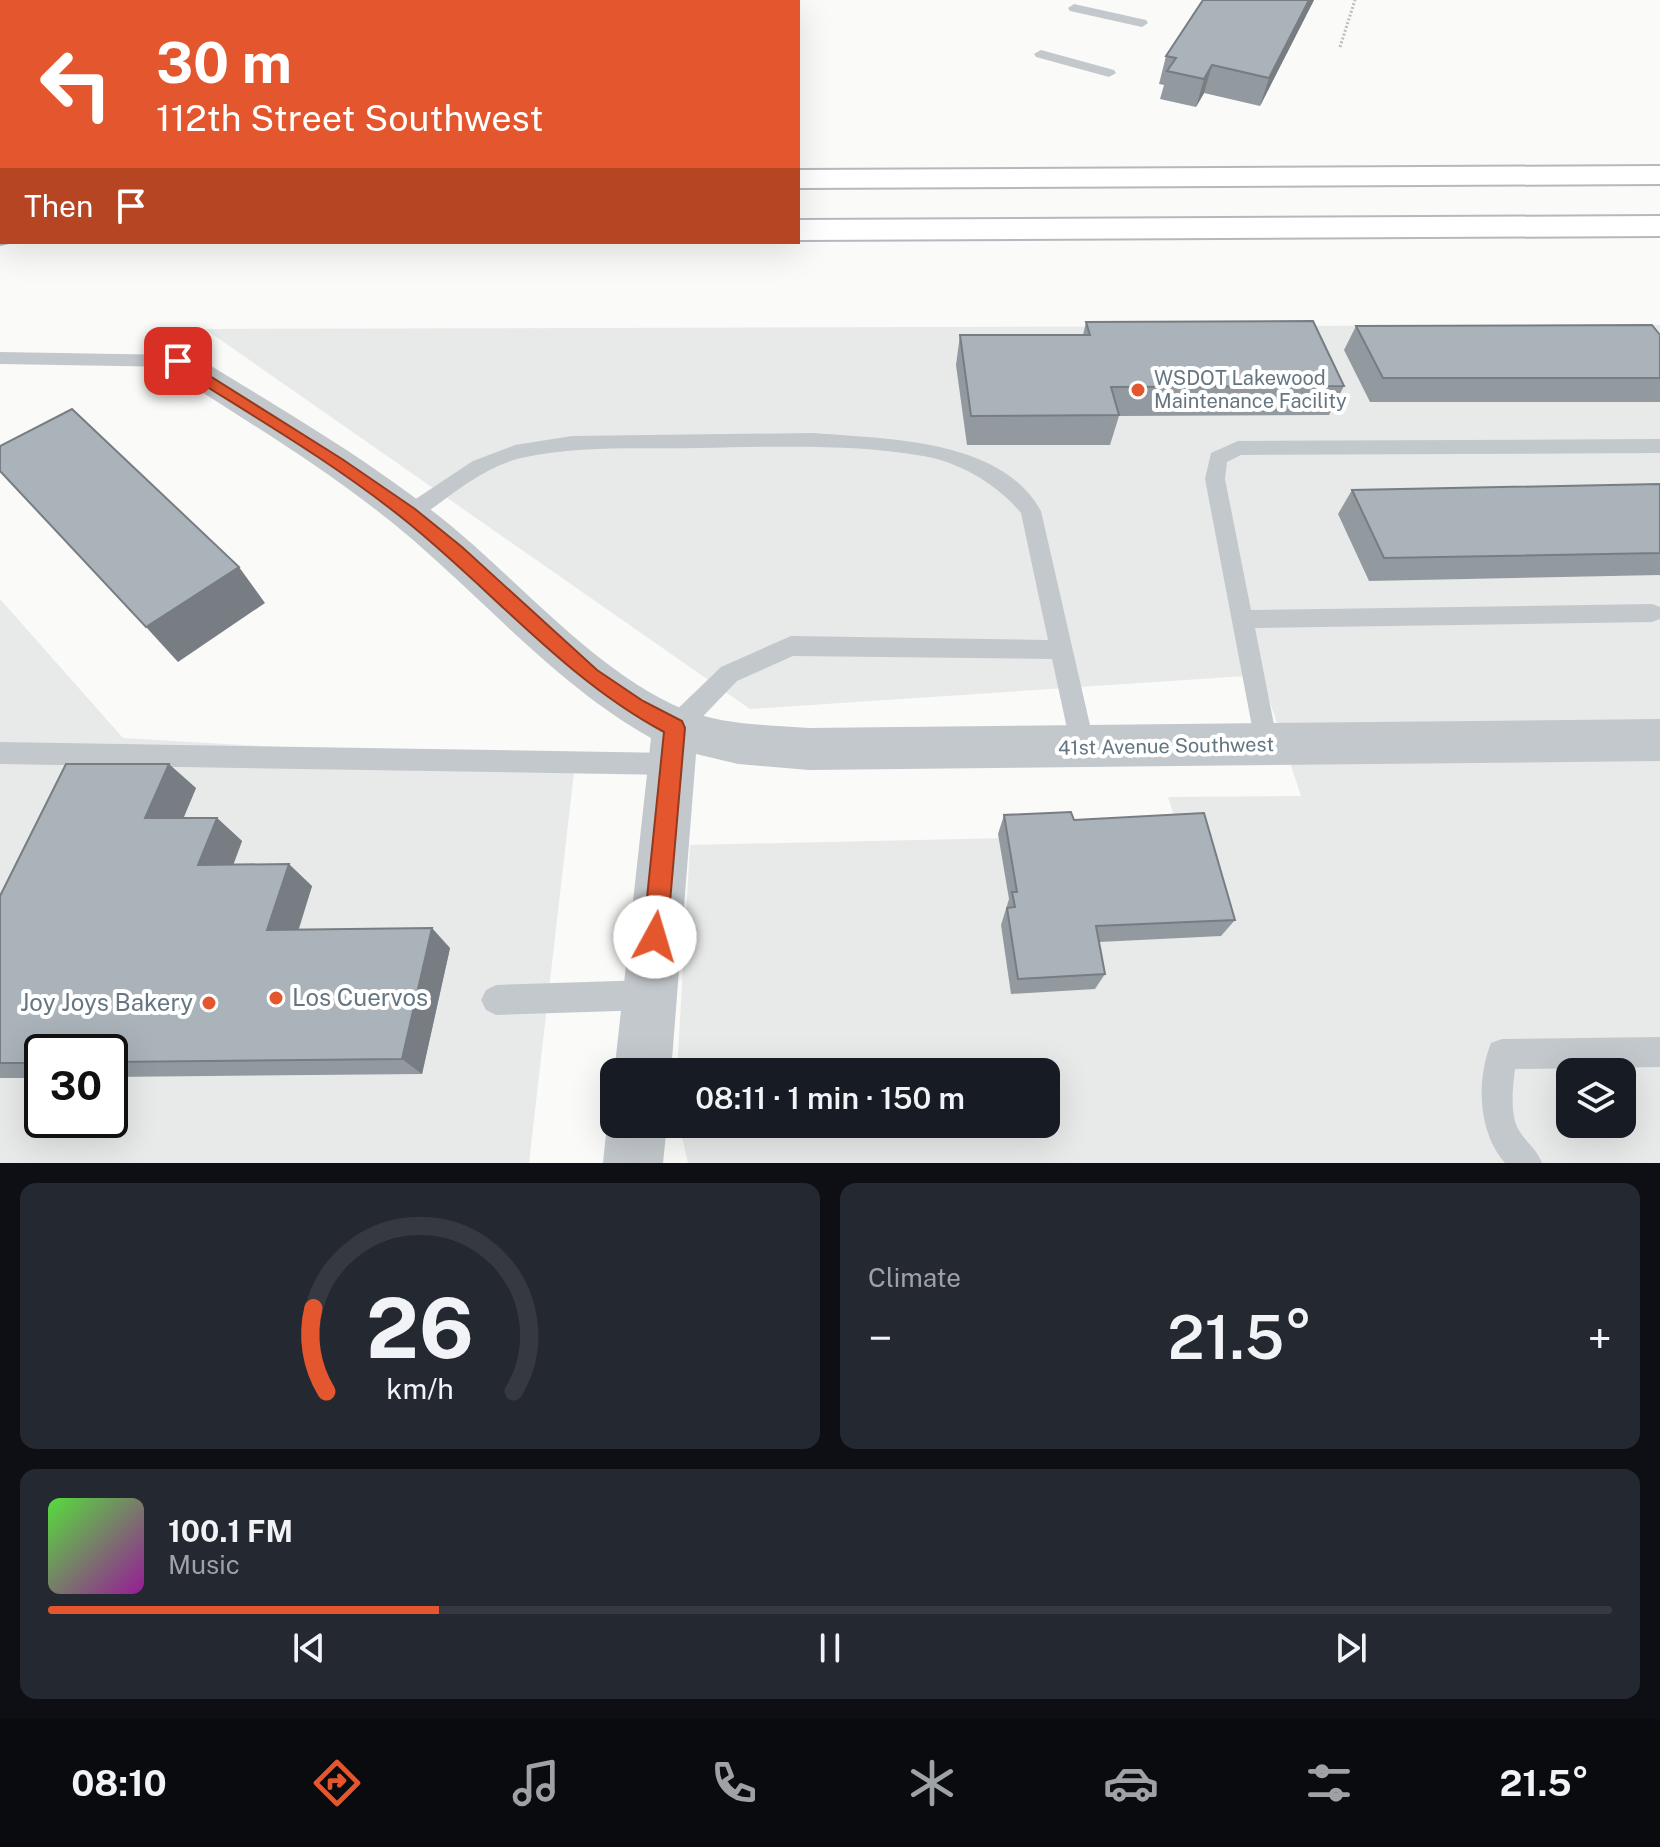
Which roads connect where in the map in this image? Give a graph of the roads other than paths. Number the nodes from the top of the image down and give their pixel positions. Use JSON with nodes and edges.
{"nodes":[{"id":1,"x":1074,"y":8,"type":"dead end"},
{"id":2,"x":1142,"y":23,"type":"dead end"},
{"id":3,"x":1041,"y":54,"type":"dead end"},
{"id":4,"x":1109,"y":73,"type":"dead end"},
{"id":5,"x":1660,"y":175,"type":"edge"},
{"id":6,"x":800,"y":179,"type":"edge"},
{"id":7,"x":1660,"y":226,"type":"edge"},
{"id":8,"x":800,"y":230,"type":"edge"},
{"id":9,"x":0,"y":358,"type":"edge"},
{"id":10,"x":178,"y":361,"type":"joint"},
{"id":11,"x":1660,"y":446,"type":"edge"},
{"id":12,"x":409,"y":514,"type":"junction"},
{"id":13,"x":1652,"y":613,"type":"dead end"},
{"id":14,"x":1241,"y":619,"type":"junction"},
{"id":15,"x":1061,"y":650,"type":"junction"},
{"id":16,"x":1658,"y":743,"type":"edge"},
{"id":17,"x":1266,"y":745,"type":"junction"},
{"id":18,"x":674,"y":746,"type":"junction"},
{"id":19,"x":1083,"y":747,"type":"junction"},
{"id":20,"x":0,"y":753,"type":"edge"},
{"id":21,"x":649,"y":995,"type":"junction"},
{"id":22,"x":496,"y":1000,"type":"dead end"},
{"id":23,"x":1660,"y":1052,"type":"edge"},
{"id":24,"x":643,"y":1058,"type":"edge"},
{"id":25,"x":636,"y":1138,"type":"edge"},
{"id":26,"x":633,"y":1163,"type":"edge"},
{"id":27,"x":1526,"y":1163,"type":"edge"}],
"edges":[{"from":1,"to":2,"type":"lane"},
{"from":3,"to":4,"type":"lane"},
{"from":5,"to":6,"type":"highway"},
{"from":7,"to":8,"type":"highway"},
{"from":9,"to":10,"type":"lane"},
{"from":10,"to":12,"type":"street","name":"41st Avenue Southwest"},
{"from":11,"to":14,"type":"lane"},
{"from":12,"to":15,"type":"lane"},
{"from":12,"to":18,"type":"street","name":"41st Avenue Southwest"},
{"from":13,"to":14,"type":"lane"},
{"from":14,"to":17,"type":"lane"},
{"from":15,"to":18,"type":"lane"},
{"from":15,"to":19,"type":"lane"},
{"from":16,"to":17,"type":"street","name":"41st Avenue Southwest"},
{"from":17,"to":19,"type":"street","name":"41st Avenue Southwest"},
{"from":18,"to":19,"type":"street","name":"41st Avenue Southwest"},
{"from":18,"to":20,"type":"lane"},
{"from":18,"to":21,"type":"street"},
{"from":21,"to":22,"type":"lane"},
{"from":21,"to":24,"type":"street"},
{"from":23,"to":27,"type":"lane"},
{"from":25,"to":26,"type":"street"}]}
